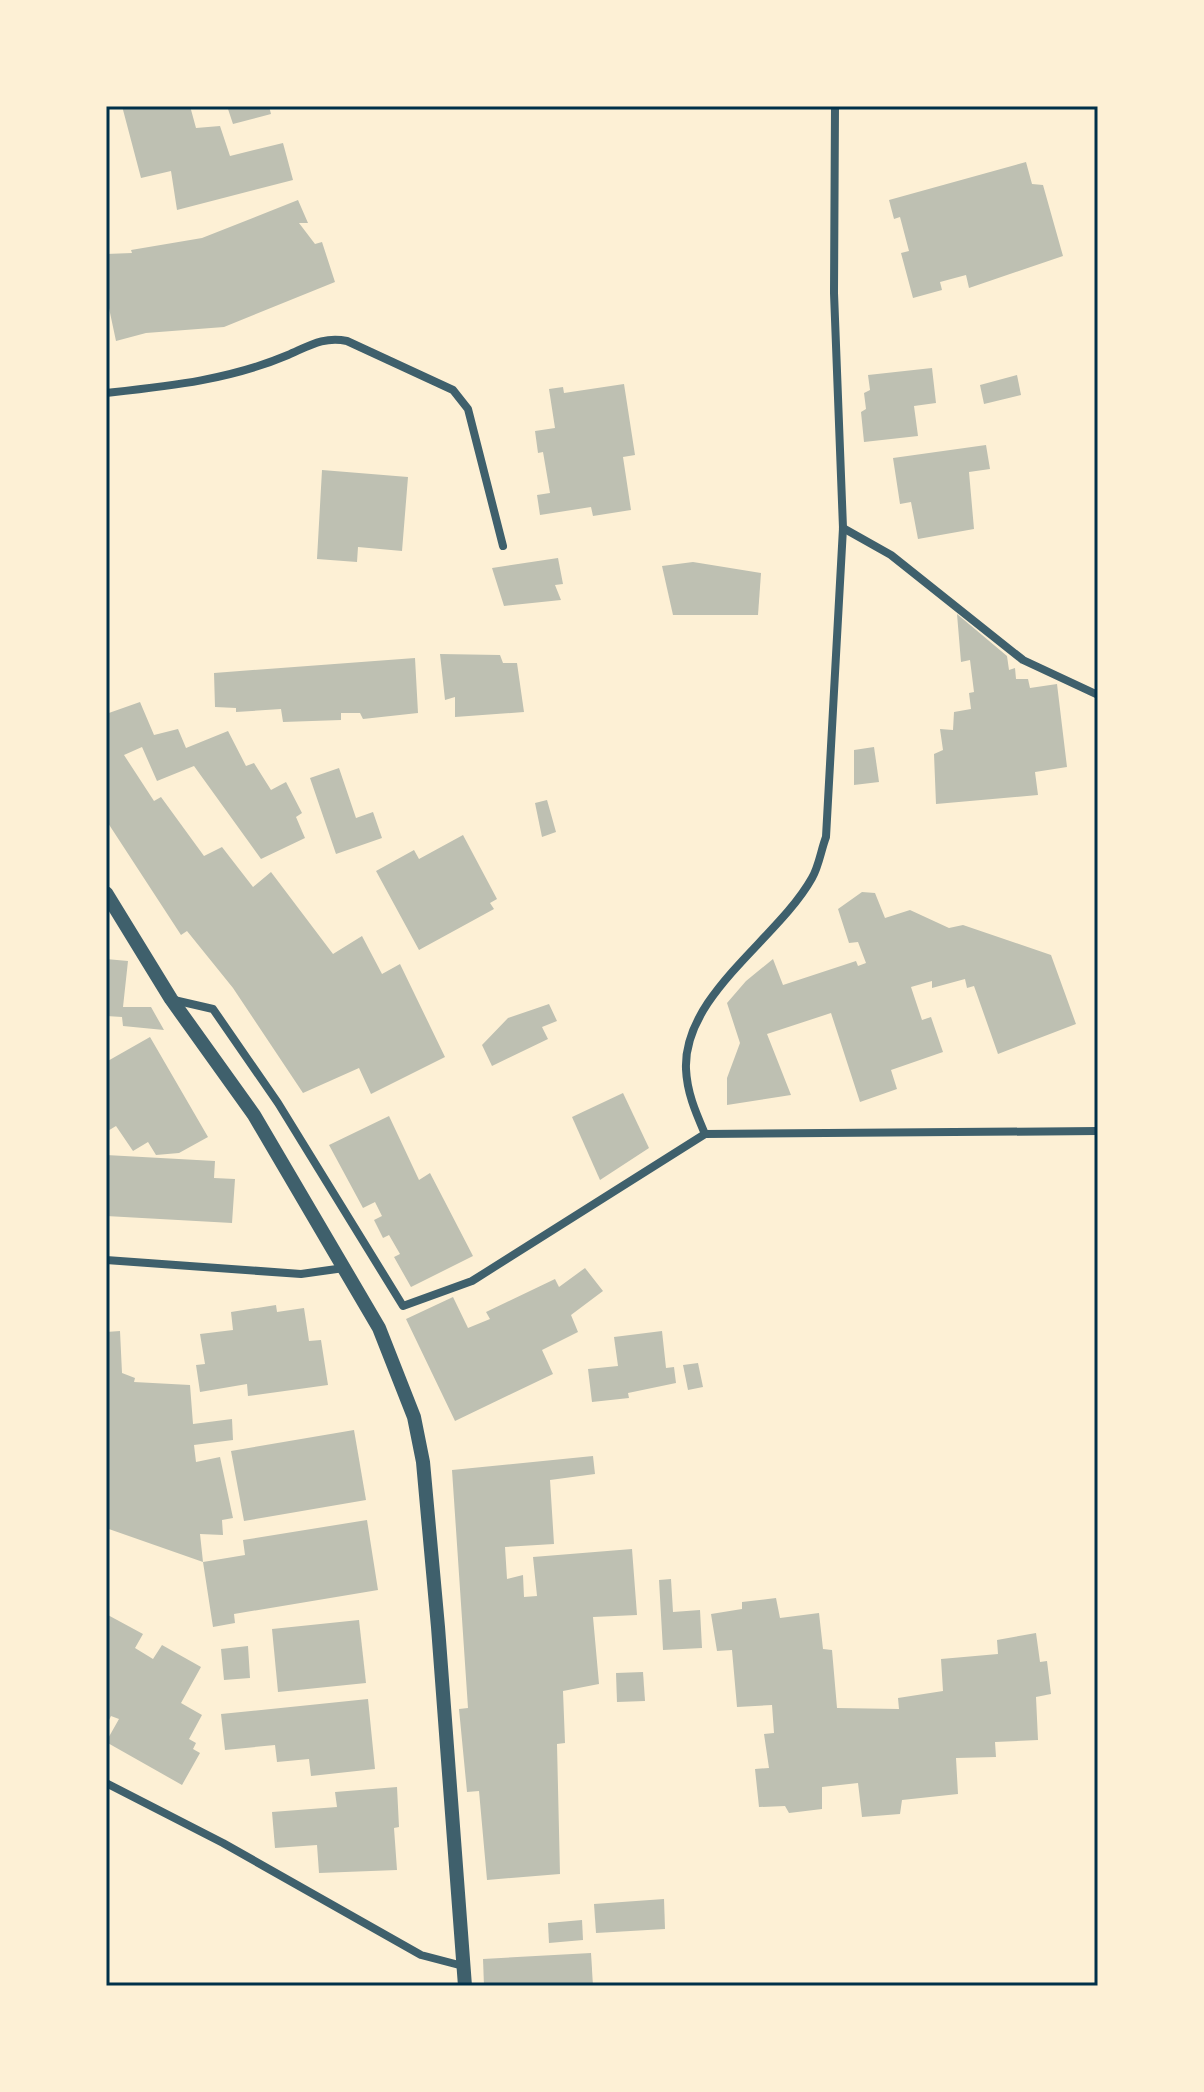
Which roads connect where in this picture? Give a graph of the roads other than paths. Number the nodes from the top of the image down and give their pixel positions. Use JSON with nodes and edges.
{"nodes":[{"id":1,"x":835,"y":106,"type":"edge"},
{"id":2,"x":106,"y":393,"type":"edge"},
{"id":3,"x":843,"y":528,"type":"junction"},
{"id":4,"x":503,"y":546,"type":"dead end"},
{"id":5,"x":1098,"y":695,"type":"edge"},
{"id":6,"x":106,"y":893,"type":"edge"},
{"id":7,"x":171,"y":999,"type":"junction"},
{"id":8,"x":1098,"y":1131,"type":"edge"},
{"id":9,"x":705,"y":1134,"type":"junction"},
{"id":10,"x":106,"y":1260,"type":"edge"},
{"id":11,"x":344,"y":1268,"type":"junction"},
{"id":12,"x":106,"y":1783,"type":"edge"},
{"id":13,"x":463,"y":1966,"type":"junction"},
{"id":14,"x":465,"y":1986,"type":"edge"}],
"edges":[{"from":1,"to":3,"type":"street"},
{"from":2,"to":4,"type":"street"},
{"from":3,"to":5,"type":"street"},
{"from":3,"to":9,"type":"street"},
{"from":6,"to":7,"type":"street"},
{"from":7,"to":9,"type":"street"},
{"from":7,"to":11,"type":"street"},
{"from":8,"to":9,"type":"street"},
{"from":10,"to":11,"type":"street"},
{"from":11,"to":13,"type":"street"},
{"from":12,"to":13,"type":"street"},
{"from":13,"to":14,"type":"street"}]}
